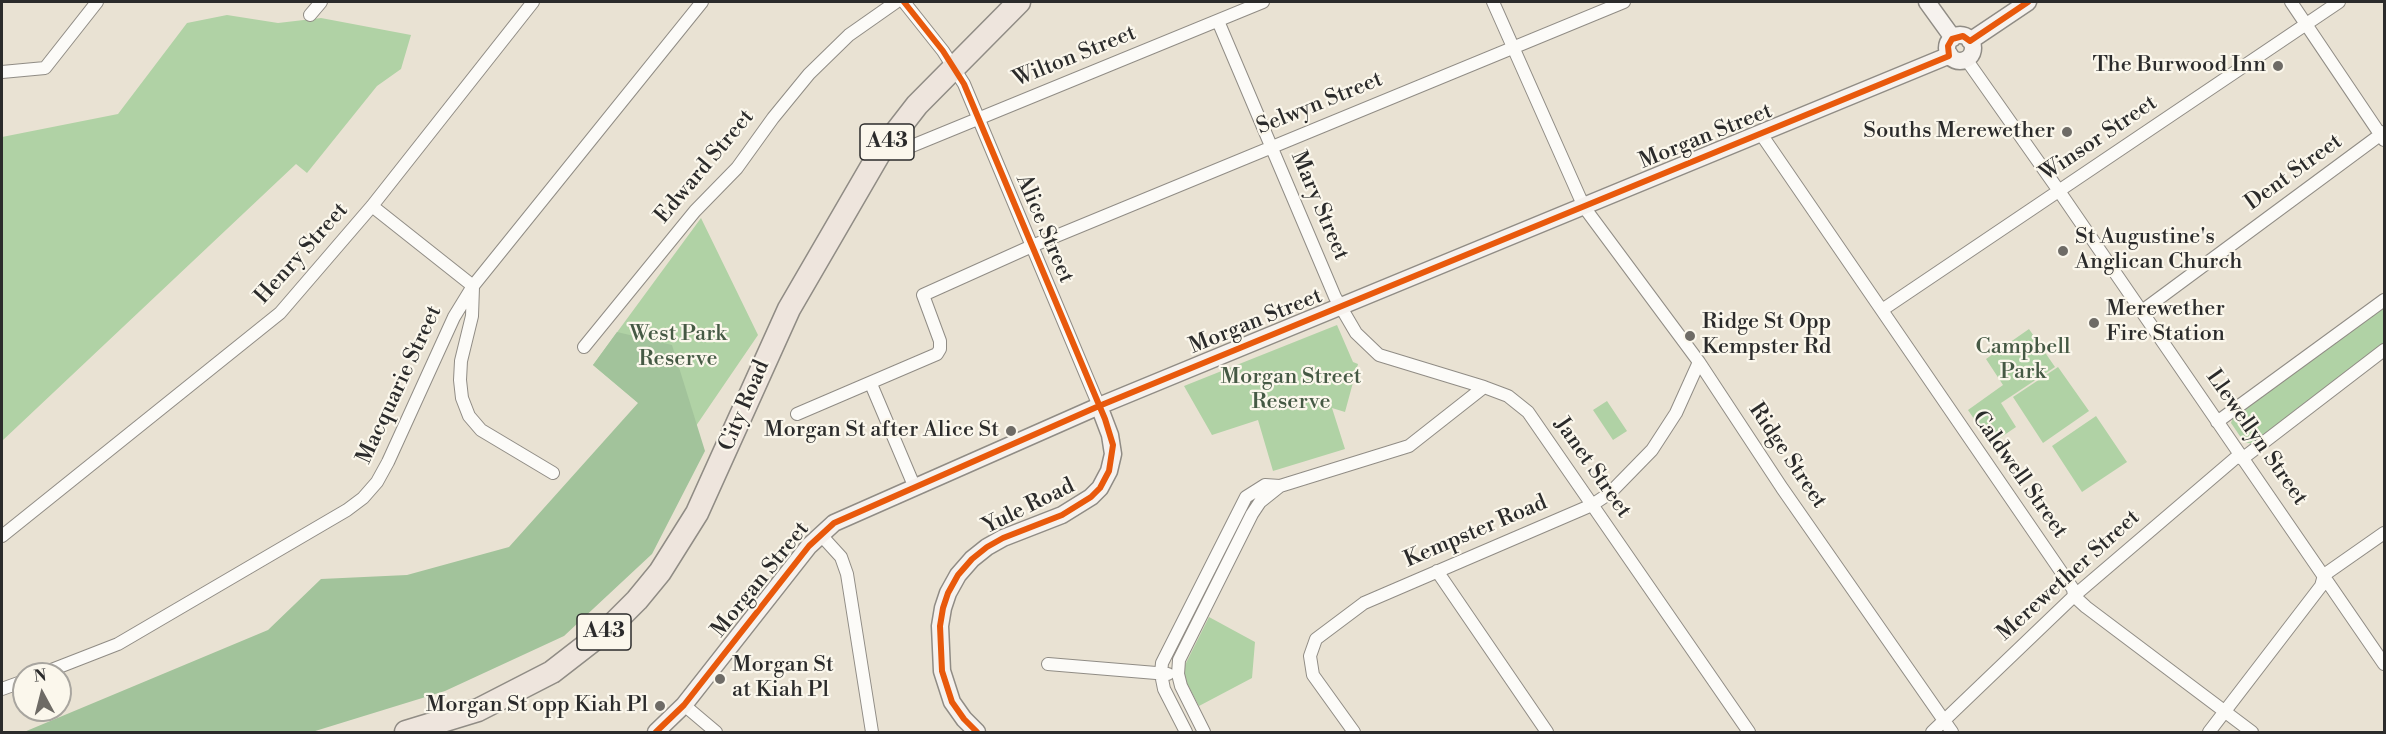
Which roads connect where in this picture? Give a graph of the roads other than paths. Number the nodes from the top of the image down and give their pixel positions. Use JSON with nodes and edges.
{"nodes":[{"id":1,"x":97,"y":2,"type":"edge"},
{"id":2,"x":321,"y":2,"type":"edge"},
{"id":3,"x":533,"y":2,"type":"edge"},
{"id":4,"x":702,"y":2,"type":"edge"},
{"id":5,"x":896,"y":2,"type":"edge"},
{"id":6,"x":904,"y":2,"type":"edge"},
{"id":7,"x":1018,"y":2,"type":"edge"},
{"id":8,"x":1263,"y":2,"type":"edge"},
{"id":9,"x":1493,"y":2,"type":"edge"},
{"id":10,"x":1624,"y":2,"type":"edge"},
{"id":11,"x":1927,"y":2,"type":"edge"},
{"id":12,"x":2028,"y":2,"type":"edge"},
{"id":13,"x":2291,"y":2,"type":"edge"},
{"id":14,"x":2339,"y":2,"type":"edge"},
{"id":15,"x":310,"y":15,"type":"dead end"},
{"id":16,"x":1218,"y":21,"type":"junction"},
{"id":17,"x":2306,"y":24,"type":"junction"},
{"id":18,"x":1953,"y":38,"type":"junction"},
{"id":19,"x":1970,"y":41,"type":"junction"},
{"id":20,"x":1513,"y":47,"type":"junction"},
{"id":21,"x":1950,"y":55,"type":"junction"},
{"id":22,"x":1966,"y":59,"type":"junction"},
{"id":23,"x":954,"y":67,"type":"junction"},
{"id":24,"x":2,"y":72,"type":"edge"},
{"id":25,"x":979,"y":119,"type":"junction"},
{"id":26,"x":1761,"y":134,"type":"junction"},
{"id":27,"x":2383,"y":136,"type":"edge"},
{"id":28,"x":1272,"y":147,"type":"junction"},
{"id":29,"x":902,"y":150,"type":"dead end"},
{"id":30,"x":2060,"y":191,"type":"junction"},
{"id":31,"x":372,"y":206,"type":"junction"},
{"id":32,"x":1584,"y":207,"type":"junction"},
{"id":33,"x":1032,"y":246,"type":"junction"},
{"id":34,"x":473,"y":286,"type":"junction"},
{"id":35,"x":2385,"y":300,"type":"edge"},
{"id":36,"x":1340,"y":307,"type":"junction"},
{"id":37,"x":1882,"y":310,"type":"junction"},
{"id":38,"x":2142,"y":312,"type":"junction"},
{"id":39,"x":584,"y":347,"type":"dead end"},
{"id":40,"x":2385,"y":351,"type":"edge"},
{"id":41,"x":1699,"y":362,"type":"junction"},
{"id":42,"x":871,"y":384,"type":"junction"},
{"id":43,"x":1484,"y":387,"type":"junction"},
{"id":44,"x":1099,"y":406,"type":"junction"},
{"id":45,"x":797,"y":414,"type":"dead end"},
{"id":46,"x":2217,"y":422,"type":"junction"},
{"id":47,"x":2240,"y":457,"type":"junction"},
{"id":48,"x":553,"y":473,"type":"dead end"},
{"id":49,"x":1280,"y":486,"type":"junction"},
{"id":50,"x":915,"y":488,"type":"junction"},
{"id":51,"x":1592,"y":505,"type":"junction"},
{"id":52,"x":2385,"y":533,"type":"edge"},
{"id":53,"x":820,"y":534,"type":"junction"},
{"id":54,"x":2,"y":536,"type":"edge"},
{"id":55,"x":1437,"y":571,"type":"junction"},
{"id":56,"x":2324,"y":575,"type":"junction"},
{"id":57,"x":2074,"y":596,"type":"junction"},
{"id":58,"x":72,"y":662,"type":"edge"},
{"id":59,"x":1048,"y":664,"type":"dead end"},
{"id":60,"x":2385,"y":664,"type":"edge"},
{"id":61,"x":1161,"y":674,"type":"junction"},
{"id":62,"x":1178,"y":674,"type":"junction"},
{"id":63,"x":684,"y":705,"type":"junction"},
{"id":64,"x":2225,"y":712,"type":"junction"},
{"id":65,"x":1944,"y":721,"type":"junction"},
{"id":66,"x":406,"y":732,"type":"edge"},
{"id":67,"x":656,"y":732,"type":"edge"},
{"id":68,"x":716,"y":732,"type":"edge"},
{"id":69,"x":872,"y":732,"type":"edge"},
{"id":70,"x":977,"y":732,"type":"edge"},
{"id":71,"x":1186,"y":732,"type":"edge"},
{"id":72,"x":1204,"y":732,"type":"edge"},
{"id":73,"x":1354,"y":732,"type":"edge"},
{"id":74,"x":1547,"y":732,"type":"edge"},
{"id":75,"x":1749,"y":732,"type":"edge"},
{"id":76,"x":1932,"y":732,"type":"edge"},
{"id":77,"x":1952,"y":732,"type":"edge"},
{"id":78,"x":2209,"y":732,"type":"edge"},
{"id":79,"x":2252,"y":732,"type":"edge"}],
"edges":[{"from":1,"to":24,"type":"street"},
{"from":2,"to":15,"type":"street"},
{"from":3,"to":31,"type":"street","name":"Henry Street"},
{"from":4,"to":34,"type":"street","name":"Macquarie Street"},
{"from":5,"to":39,"type":"street","name":"Edward Street"},
{"from":6,"to":23,"type":"street","name":"Alice Street"},
{"from":7,"to":23,"type":"highway","name":"City Road","number":"A43"},
{"from":8,"to":16,"type":"street","name":"Wilton Street"},
{"from":9,"to":20,"type":"street","name":"Ridge Street"},
{"from":10,"to":20,"type":"street","name":"Selwyn Street"},
{"from":11,"to":18,"type":"street"},
{"from":12,"to":19,"type":"street"},
{"from":13,"to":17,"type":"street"},
{"from":14,"to":17,"type":"street","name":"Winsor Street"},
{"from":16,"to":25,"type":"street","name":"Wilton Street"},
{"from":16,"to":28,"type":"street","name":"Mary Street"},
{"from":17,"to":27,"type":"street"},
{"from":17,"to":30,"type":"street","name":"Winsor Street"},
{"from":18,"to":19,"type":"street"},
{"from":18,"to":21,"type":"street"},
{"from":19,"to":22,"type":"street"},
{"from":20,"to":28,"type":"street","name":"Selwyn Street"},
{"from":20,"to":32,"type":"street","name":"Ridge Street"},
{"from":21,"to":22,"type":"street"},
{"from":21,"to":26,"type":"street","name":"Morgan Street"},
{"from":22,"to":30,"type":"street","name":"Llewellyn Street"},
{"from":23,"to":25,"type":"street","name":"Alice Street"},
{"from":23,"to":66,"type":"highway","name":"City Road","number":"A43"},
{"from":25,"to":29,"type":"street","name":"Wilton Street"},
{"from":25,"to":33,"type":"street","name":"Alice Street"},
{"from":26,"to":32,"type":"street","name":"Morgan Street"},
{"from":26,"to":37,"type":"street","name":"Caldwell Street"},
{"from":27,"to":38,"type":"street","name":"Dent Street"},
{"from":28,"to":33,"type":"street","name":"Selwyn Street"},
{"from":28,"to":36,"type":"street","name":"Mary Street"},
{"from":30,"to":37,"type":"street","name":"Winsor Street"},
{"from":30,"to":38,"type":"street","name":"Llewellyn Street"},
{"from":31,"to":34,"type":"street"},
{"from":31,"to":54,"type":"street","name":"Henry Street"},
{"from":32,"to":36,"type":"street","name":"Morgan Street"},
{"from":32,"to":41,"type":"street","name":"Ridge Street"},
{"from":33,"to":42,"type":"street","name":"Selwyn Street"},
{"from":33,"to":44,"type":"street","name":"Alice Street"},
{"from":34,"to":48,"type":"street"},
{"from":34,"to":58,"type":"street","name":"Macquarie Street"},
{"from":35,"to":46,"type":"street"},
{"from":36,"to":43,"type":"street","name":"Janet Street"},
{"from":36,"to":44,"type":"street","name":"Morgan Street"},
{"from":37,"to":57,"type":"street","name":"Caldwell Street"},
{"from":38,"to":46,"type":"street","name":"Llewellyn Street"},
{"from":40,"to":47,"type":"street","name":"Merewether Street"},
{"from":41,"to":51,"type":"street","name":"Kempster Road"},
{"from":41,"to":65,"type":"street","name":"Ridge Street"},
{"from":42,"to":45,"type":"street"},
{"from":42,"to":50,"type":"street"},
{"from":43,"to":49,"type":"street"},
{"from":43,"to":51,"type":"street","name":"Janet Street"},
{"from":44,"to":50,"type":"street","name":"Morgan Street"},
{"from":44,"to":70,"type":"street","name":"Yule Road"},
{"from":46,"to":47,"type":"street","name":"Llewellyn Street"},
{"from":47,"to":56,"type":"street","name":"Llewellyn Street"},
{"from":47,"to":57,"type":"street","name":"Merewether Street"},
{"from":49,"to":61,"type":"street"},
{"from":49,"to":62,"type":"street"},
{"from":50,"to":53,"type":"street","name":"Morgan Street"},
{"from":51,"to":55,"type":"street","name":"Kempster Road"},
{"from":51,"to":75,"type":"street","name":"Janet Street"},
{"from":52,"to":56,"type":"street"},
{"from":53,"to":63,"type":"street","name":"Morgan Street"},
{"from":53,"to":69,"type":"street"},
{"from":55,"to":73,"type":"street","name":"Kempster Road"},
{"from":55,"to":74,"type":"street"},
{"from":56,"to":60,"type":"street","name":"Llewellyn Street"},
{"from":56,"to":64,"type":"street"},
{"from":57,"to":64,"type":"street","name":"Caldwell Street"},
{"from":57,"to":65,"type":"street","name":"Merewether Street"},
{"from":59,"to":61,"type":"street"},
{"from":61,"to":62,"type":"street"},
{"from":61,"to":71,"type":"street"},
{"from":62,"to":72,"type":"street"},
{"from":63,"to":67,"type":"street","name":"Morgan Street"},
{"from":63,"to":68,"type":"street"},
{"from":64,"to":78,"type":"street"},
{"from":64,"to":79,"type":"street","name":"Caldwell Street"},
{"from":65,"to":76,"type":"street","name":"Merewether Street"},
{"from":65,"to":77,"type":"street","name":"Ridge Street"}]}
